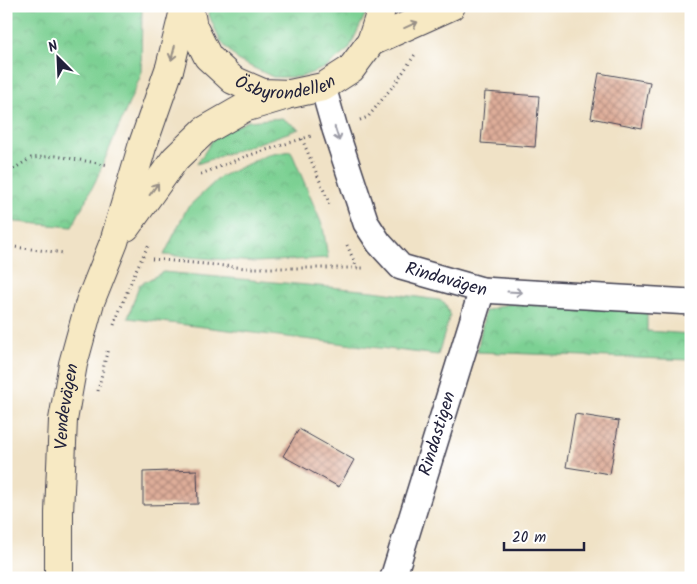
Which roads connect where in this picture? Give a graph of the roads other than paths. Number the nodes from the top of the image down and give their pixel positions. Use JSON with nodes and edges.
{"nodes":[{"id":1,"x":187,"y":6,"type":"edge"},
{"id":2,"x":380,"y":6,"type":"edge"},
{"id":3,"x":451,"y":6,"type":"edge"},
{"id":4,"x":371,"y":42,"type":"junction"},
{"id":5,"x":323,"y":88,"type":"junction"},
{"id":6,"x":290,"y":94,"type":"junction"},
{"id":7,"x":114,"y":242,"type":"junction"},
{"id":8,"x":482,"y":290,"type":"junction"},
{"id":9,"x":691,"y":302,"type":"edge"},
{"id":10,"x":59,"y":578,"type":"edge"},
{"id":11,"x":394,"y":578,"type":"edge"}],
"edges":[{"from":1,"to":6,"type":"street","name":"Ösbyrondellen"},
{"from":1,"to":7,"type":"street","name":"Vendevägen","one_way":true},
{"from":2,"to":4,"type":"street","name":"Ösbyrondellen"},
{"from":4,"to":3,"type":"street","one_way":true},
{"from":4,"to":5,"type":"street","name":"Ösbyrondellen"},
{"from":5,"to":6,"type":"street","name":"Ösbyrondellen"},
{"from":5,"to":8,"type":"street","name":"Rindavägen","one_way":true},
{"from":7,"to":6,"type":"street","name":"Vendevägen","one_way":true},
{"from":7,"to":10,"type":"street","name":"Vendevägen"},
{"from":8,"to":9,"type":"street","name":"Rindavägen","one_way":true},
{"from":8,"to":11,"type":"street","name":"Rindastigen"}]}
